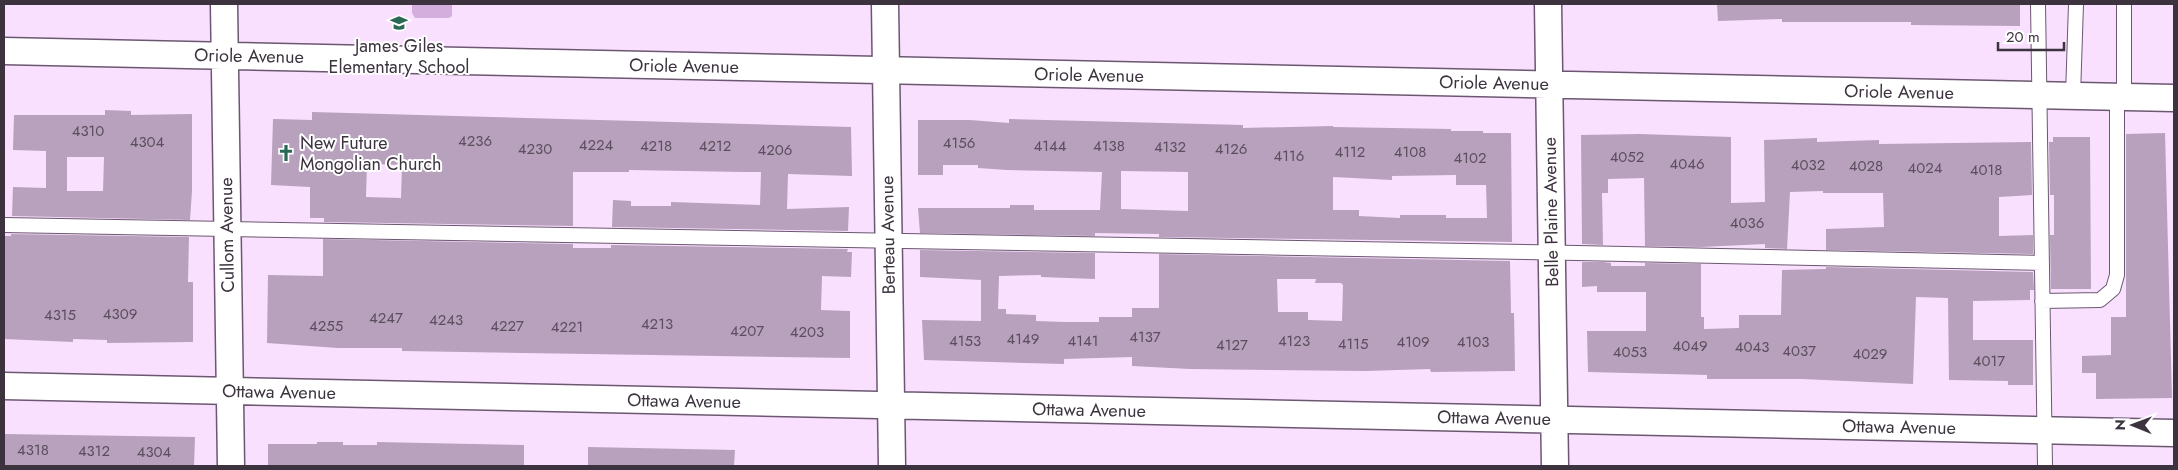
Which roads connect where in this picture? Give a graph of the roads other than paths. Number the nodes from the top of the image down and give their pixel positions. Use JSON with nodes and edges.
{"nodes":[{"id":1,"x":224,"y":4,"type":"edge"},
{"id":2,"x":885,"y":4,"type":"edge"},
{"id":3,"x":1548,"y":4,"type":"edge"},
{"id":4,"x":2038,"y":4,"type":"edge"},
{"id":5,"x":2076,"y":4,"type":"edge"},
{"id":6,"x":2124,"y":4,"type":"edge"},
{"id":7,"x":4,"y":51,"type":"edge"},
{"id":8,"x":224,"y":56,"type":"junction"},
{"id":9,"x":886,"y":70,"type":"junction"},
{"id":10,"x":1549,"y":85,"type":"junction"},
{"id":11,"x":2039,"y":95,"type":"junction"},
{"id":12,"x":2073,"y":96,"type":"junction"},
{"id":13,"x":2121,"y":97,"type":"junction"},
{"id":14,"x":2174,"y":98,"type":"edge"},
{"id":15,"x":4,"y":225,"type":"edge"},
{"id":16,"x":227,"y":229,"type":"junction"},
{"id":17,"x":888,"y":242,"type":"junction"},
{"id":18,"x":1552,"y":252,"type":"junction"},
{"id":19,"x":2042,"y":263,"type":"junction"},
{"id":20,"x":2042,"y":301,"type":"junction"},
{"id":21,"x":4,"y":386,"type":"edge"},
{"id":22,"x":230,"y":391,"type":"junction"},
{"id":23,"x":891,"y":406,"type":"junction"},
{"id":24,"x":1555,"y":420,"type":"junction"},
{"id":25,"x":2045,"y":430,"type":"junction"},
{"id":26,"x":2174,"y":433,"type":"edge"},
{"id":27,"x":231,"y":466,"type":"edge"},
{"id":28,"x":892,"y":466,"type":"edge"},
{"id":29,"x":1555,"y":466,"type":"edge"},
{"id":30,"x":2045,"y":466,"type":"edge"}],
"edges":[{"from":1,"to":8,"type":"street","name":"Cullom Avenue"},
{"from":2,"to":9,"type":"street","name":"Berteau Avenue"},
{"from":3,"to":10,"type":"street","name":"Belle Plaine Avenue"},
{"from":4,"to":11,"type":"lane"},
{"from":5,"to":12,"type":"lane"},
{"from":6,"to":13,"type":"lane"},
{"from":7,"to":8,"type":"street","name":"Oriole Avenue"},
{"from":8,"to":9,"type":"street","name":"Oriole Avenue"},
{"from":8,"to":16,"type":"street","name":"Cullom Avenue"},
{"from":9,"to":10,"type":"street","name":"Oriole Avenue"},
{"from":9,"to":17,"type":"street","name":"Berteau Avenue"},
{"from":10,"to":11,"type":"street","name":"Oriole Avenue"},
{"from":10,"to":18,"type":"street","name":"Belle Plaine Avenue"},
{"from":11,"to":12,"type":"street","name":"Oriole Avenue"},
{"from":11,"to":19,"type":"lane"},
{"from":12,"to":13,"type":"street","name":"Oriole Avenue"},
{"from":13,"to":14,"type":"street","name":"Oriole Avenue"},
{"from":13,"to":20,"type":"lane"},
{"from":15,"to":16,"type":"lane"},
{"from":16,"to":17,"type":"lane"},
{"from":16,"to":22,"type":"street","name":"Cullom Avenue"},
{"from":17,"to":18,"type":"lane"},
{"from":17,"to":23,"type":"street","name":"Berteau Avenue"},
{"from":18,"to":19,"type":"lane"},
{"from":18,"to":24,"type":"street","name":"Belle Plaine Avenue"},
{"from":19,"to":20,"type":"lane"},
{"from":20,"to":25,"type":"lane"},
{"from":21,"to":22,"type":"street","name":"Ottawa Avenue"},
{"from":22,"to":23,"type":"street","name":"Ottawa Avenue"},
{"from":22,"to":27,"type":"street","name":"Cullom Avenue"},
{"from":23,"to":24,"type":"street","name":"Ottawa Avenue"},
{"from":23,"to":28,"type":"street","name":"Berteau Avenue"},
{"from":24,"to":25,"type":"street","name":"Ottawa Avenue"},
{"from":24,"to":29,"type":"street","name":"Belle Plaine Avenue"},
{"from":25,"to":26,"type":"street","name":"Ottawa Avenue"},
{"from":25,"to":30,"type":"lane"}]}
